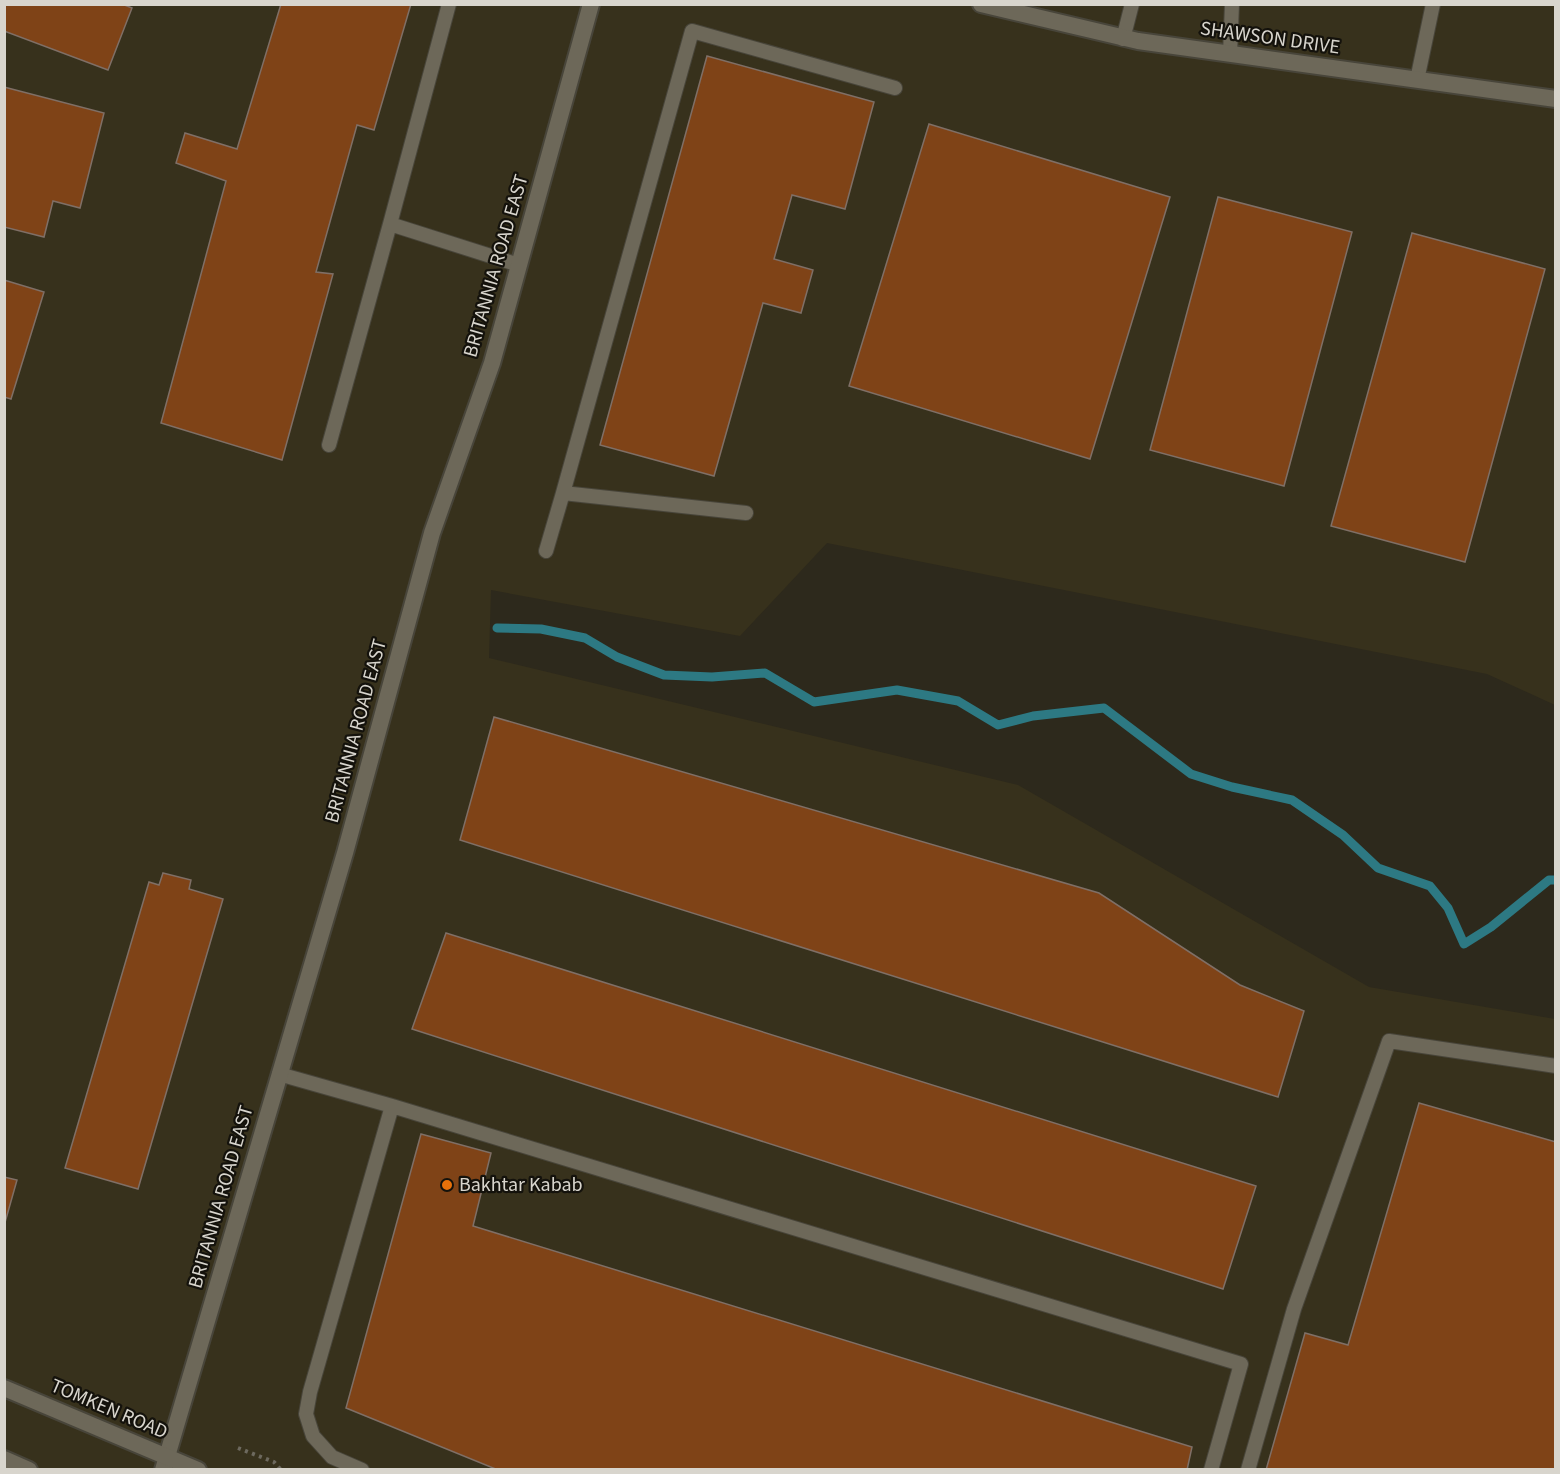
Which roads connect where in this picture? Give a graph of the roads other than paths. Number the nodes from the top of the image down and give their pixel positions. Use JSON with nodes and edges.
{"nodes":[{"id":1,"x":449,"y":4,"type":"edge"},
{"id":2,"x":591,"y":4,"type":"edge"},
{"id":3,"x":981,"y":4,"type":"edge"},
{"id":4,"x":1132,"y":4,"type":"edge"},
{"id":5,"x":1232,"y":4,"type":"edge"},
{"id":6,"x":1433,"y":4,"type":"edge"},
{"id":7,"x":1123,"y":39,"type":"junction"},
{"id":8,"x":1230,"y":54,"type":"junction"},
{"id":9,"x":1417,"y":80,"type":"junction"},
{"id":10,"x":895,"y":88,"type":"dead end"},
{"id":11,"x":1556,"y":99,"type":"edge"},
{"id":12,"x":390,"y":224,"type":"junction"},
{"id":13,"x":519,"y":265,"type":"junction"},
{"id":14,"x":329,"y":445,"type":"dead end"},
{"id":15,"x":563,"y":493,"type":"junction"},
{"id":16,"x":746,"y":513,"type":"dead end"},
{"id":17,"x":546,"y":551,"type":"dead end"},
{"id":18,"x":1556,"y":1066,"type":"edge"},
{"id":19,"x":279,"y":1074,"type":"junction"},
{"id":20,"x":392,"y":1106,"type":"junction"},
{"id":21,"x":4,"y":1388,"type":"edge"},
{"id":22,"x":4,"y":1459,"type":"edge"},
{"id":23,"x":165,"y":1463,"type":"edge"},
{"id":24,"x":29,"y":1470,"type":"edge"},
{"id":25,"x":198,"y":1470,"type":"edge"},
{"id":26,"x":362,"y":1470,"type":"edge"},
{"id":27,"x":1211,"y":1470,"type":"edge"},
{"id":28,"x":1248,"y":1470,"type":"edge"}],
"edges":[{"from":1,"to":12,"type":"lane"},
{"from":2,"to":13,"type":"street","name":"BRITANNIA ROAD EAST"},
{"from":3,"to":7,"type":"street","name":"SHAWSON DRIVE"},
{"from":4,"to":7,"type":"lane"},
{"from":5,"to":8,"type":"lane"},
{"from":6,"to":9,"type":"lane"},
{"from":7,"to":8,"type":"street","name":"SHAWSON DRIVE"},
{"from":8,"to":9,"type":"street","name":"SHAWSON DRIVE"},
{"from":9,"to":11,"type":"street","name":"SHAWSON DRIVE"},
{"from":10,"to":15,"type":"lane"},
{"from":12,"to":13,"type":"lane"},
{"from":12,"to":14,"type":"lane"},
{"from":13,"to":19,"type":"street","name":"BRITANNIA ROAD EAST"},
{"from":15,"to":16,"type":"lane"},
{"from":15,"to":17,"type":"lane"},
{"from":18,"to":28,"type":"lane"},
{"from":19,"to":20,"type":"lane"},
{"from":19,"to":23,"type":"street","name":"BRITANNIA ROAD EAST"},
{"from":20,"to":26,"type":"lane"},
{"from":20,"to":27,"type":"lane"},
{"from":21,"to":23,"type":"street","name":"TOMKEN ROAD"},
{"from":22,"to":24,"type":"street"},
{"from":23,"to":25,"type":"street","name":"TOMKEN ROAD"}]}
